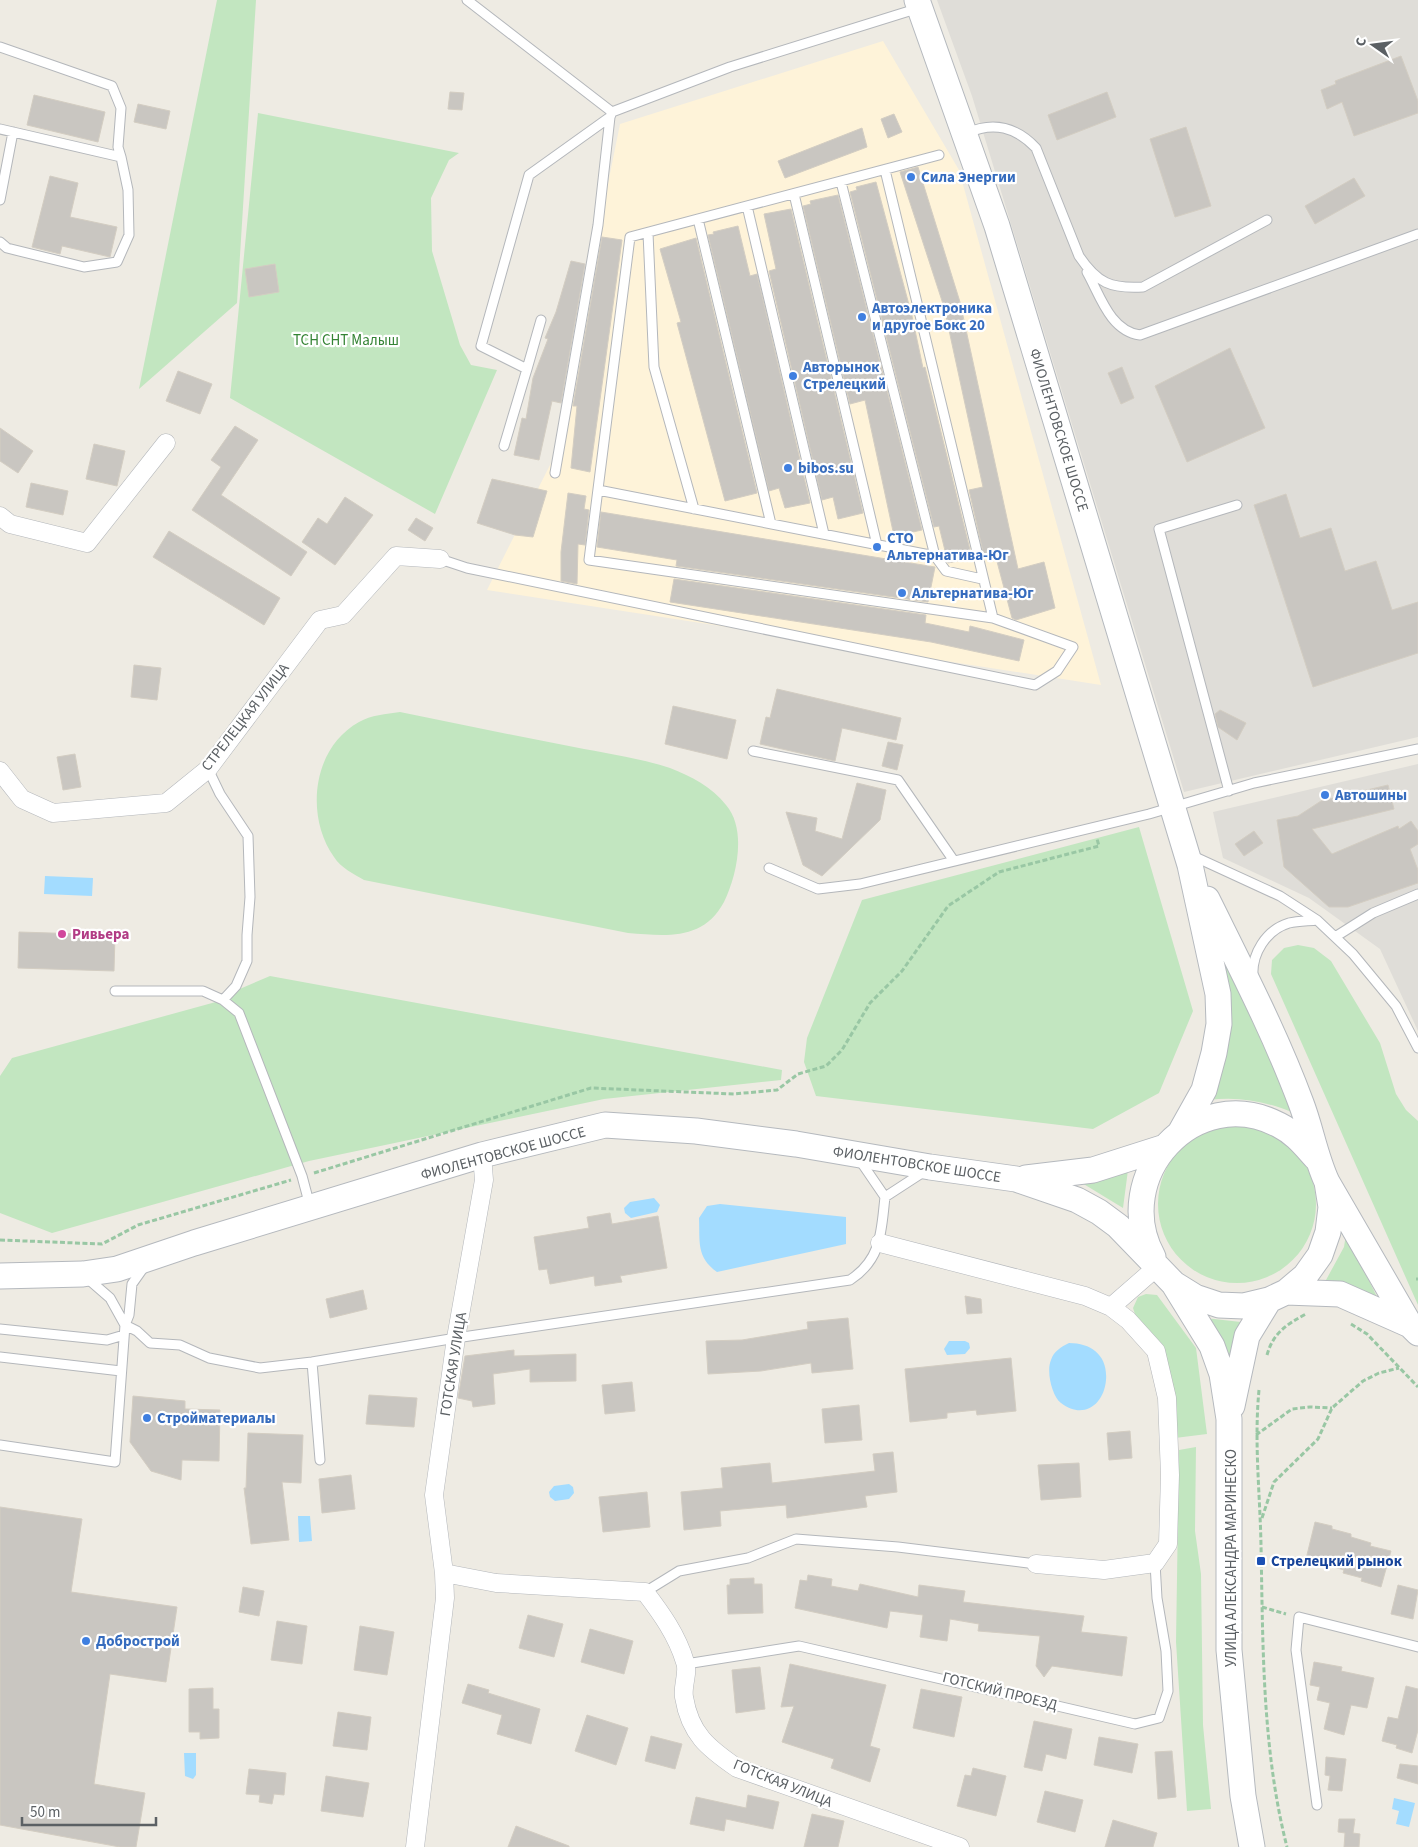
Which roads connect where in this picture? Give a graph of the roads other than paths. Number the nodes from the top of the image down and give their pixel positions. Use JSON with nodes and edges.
{"nodes":[{"id":1,"x":467,"y":0,"type":"edge"},
{"id":2,"x":919,"y":4,"type":"edge"},
{"id":3,"x":0,"y":48,"type":"edge"},
{"id":4,"x":611,"y":115,"type":"junction"},
{"id":5,"x":0,"y":129,"type":"edge"},
{"id":6,"x":13,"y":132,"type":"junction"},
{"id":7,"x":964,"y":134,"type":"junction"},
{"id":8,"x":940,"y":155,"type":"dead end"},
{"id":9,"x":121,"y":157,"type":"junction"},
{"id":10,"x":885,"y":170,"type":"junction"},
{"id":11,"x":841,"y":182,"type":"junction"},
{"id":12,"x":794,"y":194,"type":"junction"},
{"id":13,"x":0,"y":200,"type":"edge"},
{"id":14,"x":747,"y":206,"type":"junction"},
{"id":15,"x":698,"y":219,"type":"junction"},
{"id":16,"x":1267,"y":220,"type":"dead end"},
{"id":17,"x":648,"y":233,"type":"junction"},
{"id":18,"x":1418,"y":234,"type":"edge"},
{"id":19,"x":0,"y":242,"type":"edge"},
{"id":20,"x":1079,"y":256,"type":"junction"},
{"id":21,"x":542,"y":320,"type":"dead end"},
{"id":22,"x":527,"y":369,"type":"junction"},
{"id":23,"x":166,"y":443,"type":"dead end"},
{"id":24,"x":504,"y":446,"type":"dead end"},
{"id":25,"x":555,"y":473,"type":"dead end"},
{"id":26,"x":598,"y":490,"type":"junction"},
{"id":27,"x":1237,"y":505,"type":"dead end"},
{"id":28,"x":694,"y":509,"type":"junction"},
{"id":29,"x":0,"y":516,"type":"edge"},
{"id":30,"x":771,"y":524,"type":"junction"},
{"id":31,"x":824,"y":534,"type":"junction"},
{"id":32,"x":878,"y":544,"type":"junction"},
{"id":33,"x":935,"y":556,"type":"junction"},
{"id":34,"x":440,"y":559,"type":"joint"},
{"id":35,"x":982,"y":579,"type":"junction"},
{"id":36,"x":993,"y":618,"type":"junction"},
{"id":37,"x":1418,"y":749,"type":"edge"},
{"id":38,"x":753,"y":751,"type":"dead end"},
{"id":39,"x":208,"y":769,"type":"junction"},
{"id":40,"x":0,"y":771,"type":"edge"},
{"id":41,"x":1229,"y":791,"type":"junction"},
{"id":42,"x":1174,"y":807,"type":"junction"},
{"id":43,"x":1188,"y":859,"type":"junction"},
{"id":44,"x":954,"y":861,"type":"junction"},
{"id":45,"x":768,"y":868,"type":"dead end"},
{"id":46,"x":1418,"y":894,"type":"edge"},
{"id":47,"x":1317,"y":920,"type":"junction"},
{"id":48,"x":1335,"y":937,"type":"junction"},
{"id":49,"x":115,"y":991,"type":"dead end"},
{"id":50,"x":1255,"y":996,"type":"junction"},
{"id":51,"x":223,"y":1000,"type":"junction"},
{"id":52,"x":1418,"y":1048,"type":"edge"},
{"id":53,"x":1181,"y":1131,"type":"junction"},
{"id":54,"x":1162,"y":1148,"type":"junction"},
{"id":55,"x":856,"y":1155,"type":"junction"},
{"id":56,"x":482,"y":1156,"type":"junction"},
{"id":57,"x":930,"y":1167,"type":"junction"},
{"id":58,"x":1322,"y":1171,"type":"junction"},
{"id":59,"x":1016,"y":1179,"type":"junction"},
{"id":60,"x":885,"y":1197,"type":"junction"},
{"id":61,"x":310,"y":1207,"type":"junction"},
{"id":62,"x":880,"y":1243,"type":"junction"},
{"id":63,"x":151,"y":1258,"type":"junction"},
{"id":64,"x":84,"y":1274,"type":"junction"},
{"id":65,"x":1166,"y":1275,"type":"junction"},
{"id":66,"x":0,"y":1276,"type":"edge"},
{"id":67,"x":1277,"y":1296,"type":"junction"},
{"id":68,"x":1112,"y":1307,"type":"junction"},
{"id":69,"x":0,"y":1329,"type":"edge"},
{"id":70,"x":1414,"y":1329,"type":"edge"},
{"id":71,"x":124,"y":1330,"type":"junction"},
{"id":72,"x":456,"y":1338,"type":"junction"},
{"id":73,"x":0,"y":1356,"type":"edge"},
{"id":74,"x":312,"y":1362,"type":"junction"},
{"id":75,"x":121,"y":1371,"type":"junction"},
{"id":76,"x":1230,"y":1418,"type":"junction"},
{"id":77,"x":0,"y":1445,"type":"edge"},
{"id":78,"x":320,"y":1460,"type":"dead end"},
{"id":79,"x":1155,"y":1563,"type":"junction"},
{"id":80,"x":1036,"y":1564,"type":"joint"},
{"id":81,"x":444,"y":1573,"type":"junction"},
{"id":82,"x":645,"y":1592,"type":"junction"},
{"id":83,"x":1418,"y":1646,"type":"edge"},
{"id":84,"x":686,"y":1664,"type":"junction"},
{"id":85,"x":1317,"y":1805,"type":"dead end"},
{"id":86,"x":416,"y":1847,"type":"edge"},
{"id":87,"x":960,"y":1847,"type":"edge"},
{"id":88,"x":1252,"y":1847,"type":"edge"}],
"edges":[{"from":1,"to":4,"type":"lane"},
{"from":2,"to":4,"type":"lane"},
{"from":2,"to":7,"type":"main road","name":"ФИОЛЕНТОВСКОЕ ШОССЕ"},
{"from":3,"to":9,"type":"lane"},
{"from":4,"to":22,"type":"lane"},
{"from":4,"to":25,"type":"lane"},
{"from":5,"to":6,"type":"lane"},
{"from":6,"to":9,"type":"lane"},
{"from":6,"to":13,"type":"lane"},
{"from":7,"to":20,"type":"lane"},
{"from":7,"to":42,"type":"main road","name":"ФИОЛЕНТОВСКОЕ ШОССЕ"},
{"from":8,"to":10,"type":"lane"},
{"from":9,"to":19,"type":"lane"},
{"from":10,"to":11,"type":"lane"},
{"from":10,"to":35,"type":"lane"},
{"from":11,"to":12,"type":"lane"},
{"from":11,"to":33,"type":"lane"},
{"from":12,"to":14,"type":"lane"},
{"from":12,"to":32,"type":"lane"},
{"from":14,"to":15,"type":"lane"},
{"from":14,"to":31,"type":"lane"},
{"from":15,"to":17,"type":"lane"},
{"from":15,"to":30,"type":"lane"},
{"from":16,"to":20,"type":"lane"},
{"from":17,"to":26,"type":"lane"},
{"from":17,"to":28,"type":"lane"},
{"from":18,"to":20,"type":"lane"},
{"from":21,"to":22,"type":"lane"},
{"from":22,"to":24,"type":"lane"},
{"from":23,"to":29,"type":"street"},
{"from":26,"to":28,"type":"lane"},
{"from":26,"to":36,"type":"lane"},
{"from":27,"to":41,"type":"lane"},
{"from":28,"to":30,"type":"lane"},
{"from":30,"to":31,"type":"lane"},
{"from":31,"to":32,"type":"lane"},
{"from":32,"to":33,"type":"lane"},
{"from":33,"to":35,"type":"lane"},
{"from":34,"to":36,"type":"lane"},
{"from":34,"to":39,"type":"street","name":"СТРЕЛЕЦКАЯ УЛИЦА"},
{"from":35,"to":36,"type":"lane"},
{"from":37,"to":41,"type":"lane"},
{"from":38,"to":44,"type":"lane"},
{"from":39,"to":40,"type":"street","name":"СТРЕЛЕЦКАЯ УЛИЦА"},
{"from":39,"to":51,"type":"lane"},
{"from":41,"to":42,"type":"lane"},
{"from":42,"to":43,"type":"main road","name":"ФИОЛЕНТОВСКОЕ ШОССЕ"},
{"from":42,"to":44,"type":"lane"},
{"from":43,"to":47,"type":"lane"},
{"from":43,"to":50,"type":"main road","name":"ФИОЛЕНТОВСКОЕ ШОССЕ"},
{"from":43,"to":53,"type":"main road","name":"ФИОЛЕНТОВСКОЕ ШОССЕ"},
{"from":44,"to":45,"type":"lane"},
{"from":46,"to":48,"type":"lane"},
{"from":47,"to":48,"type":"lane"},
{"from":47,"to":50,"type":"lane"},
{"from":48,"to":52,"type":"lane"},
{"from":49,"to":51,"type":"lane"},
{"from":50,"to":58,"type":"main road","name":"ФИОЛЕНТОВСКОЕ ШОССЕ"},
{"from":51,"to":61,"type":"lane"},
{"from":53,"to":54,"type":"main road","name":"ФИОЛЕНТОВСКОЕ ШОССЕ"},
{"from":53,"to":58,"type":"main road","name":"ФИОЛЕНТОВСКОЕ ШОССЕ"},
{"from":54,"to":59,"type":"main road","name":"ФИОЛЕНТОВСКОЕ ШОССЕ"},
{"from":54,"to":65,"type":"main road","name":"ФИОЛЕНТОВСКОЕ ШОССЕ"},
{"from":55,"to":56,"type":"main road","name":"ФИОЛЕНТОВСКОЕ ШОССЕ"},
{"from":55,"to":57,"type":"main road","name":"ФИОЛЕНТОВСКОЕ ШОССЕ"},
{"from":55,"to":60,"type":"lane"},
{"from":56,"to":61,"type":"main road","name":"ФИОЛЕНТОВСКОЕ ШОССЕ"},
{"from":56,"to":72,"type":"street","name":"ГОТСКАЯ УЛИЦА"},
{"from":57,"to":59,"type":"main road","name":"ФИОЛЕНТОВСКОЕ ШОССЕ"},
{"from":57,"to":60,"type":"lane"},
{"from":58,"to":67,"type":"main road","name":"ФИОЛЕНТОВСКОЕ ШОССЕ"},
{"from":58,"to":70,"type":"main road","name":"ФИОЛЕНТОВСКОЕ ШОССЕ"},
{"from":59,"to":65,"type":"main road","name":"ФИОЛЕНТОВСКОЕ ШОССЕ"},
{"from":60,"to":62,"type":"lane"},
{"from":61,"to":63,"type":"main road","name":"ФИОЛЕНТОВСКОЕ ШОССЕ"},
{"from":62,"to":68,"type":"street"},
{"from":62,"to":72,"type":"lane"},
{"from":63,"to":64,"type":"main road","name":"ФИОЛЕНТОВСКОЕ ШОССЕ"},
{"from":63,"to":71,"type":"lane"},
{"from":64,"to":66,"type":"main road","name":"ФИОЛЕНТОВСКОЕ ШОССЕ"},
{"from":64,"to":71,"type":"lane"},
{"from":65,"to":67,"type":"main road","name":"ФИОЛЕНТОВСКОЕ ШОССЕ"},
{"from":65,"to":68,"type":"street"},
{"from":65,"to":76,"type":"main road","name":"УЛИЦА АЛЕКСАНДРА МАРИНЕСКО"},
{"from":67,"to":70,"type":"main road","name":"ФИОЛЕНТОВСКОЕ ШОССЕ"},
{"from":67,"to":76,"type":"main road","name":"УЛИЦА АЛЕКСАНДРА МАРИНЕСКО"},
{"from":68,"to":79,"type":"street"},
{"from":69,"to":71,"type":"lane"},
{"from":71,"to":74,"type":"lane"},
{"from":71,"to":75,"type":"lane"},
{"from":72,"to":74,"type":"lane"},
{"from":72,"to":81,"type":"street","name":"ГОТСКАЯ УЛИЦА"},
{"from":73,"to":75,"type":"lane"},
{"from":74,"to":78,"type":"lane"},
{"from":75,"to":77,"type":"lane"},
{"from":76,"to":88,"type":"main road","name":"УЛИЦА АЛЕКСАНДРА МАРИНЕСКО"},
{"from":79,"to":80,"type":"street"},
{"from":79,"to":84,"type":"lane","name":"ГОТСКИЙ ПРОЕЗД"},
{"from":80,"to":82,"type":"lane"},
{"from":81,"to":82,"type":"street"},
{"from":81,"to":86,"type":"street","name":"ГОТСКАЯ УЛИЦА"},
{"from":82,"to":84,"type":"street","name":"ГОТСКАЯ УЛИЦА"},
{"from":83,"to":85,"type":"lane"},
{"from":84,"to":87,"type":"street","name":"ГОТСКАЯ УЛИЦА"}]}
